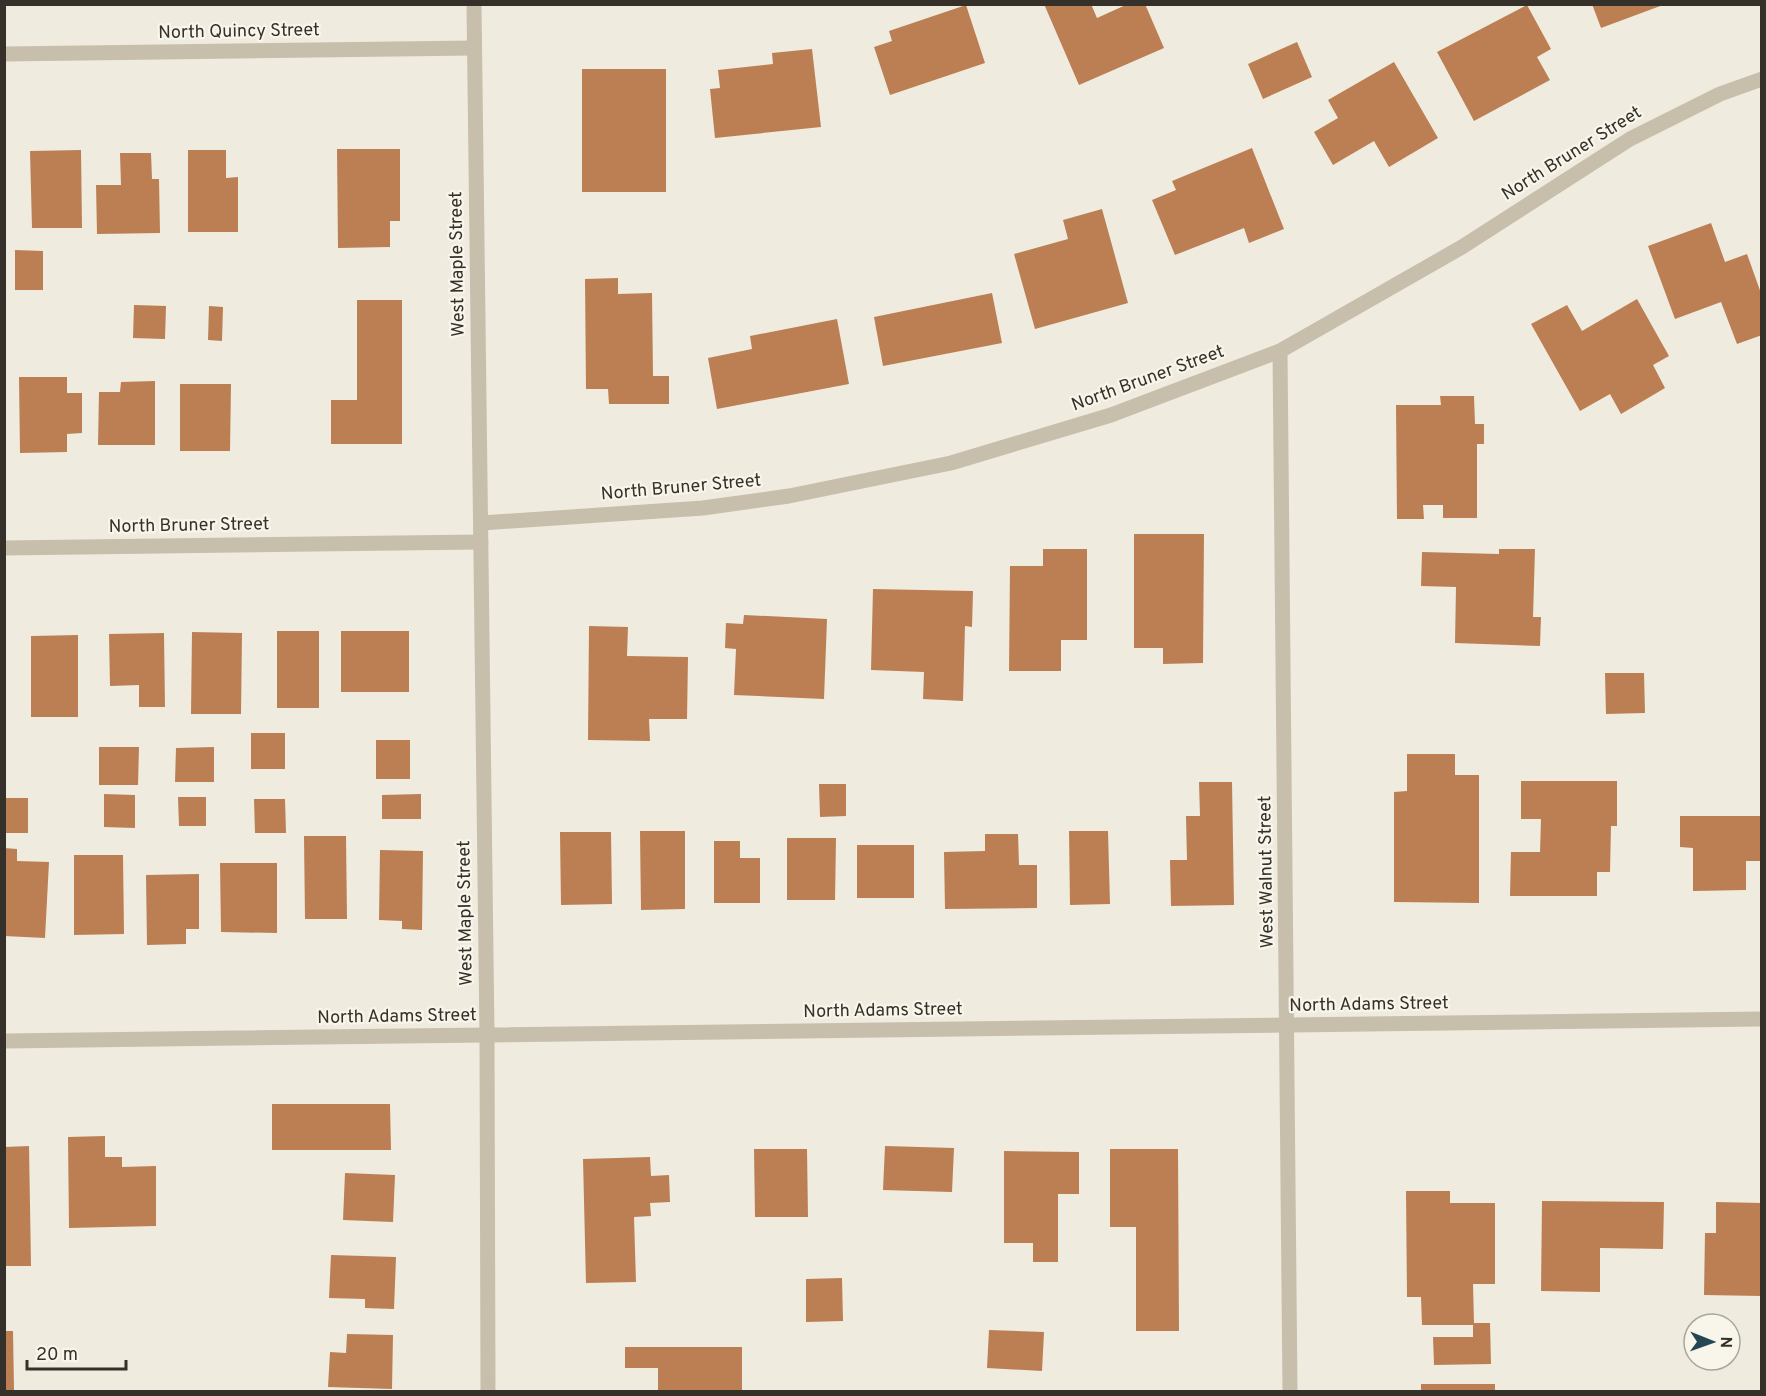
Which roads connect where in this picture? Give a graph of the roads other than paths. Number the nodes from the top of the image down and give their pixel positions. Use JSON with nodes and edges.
{"nodes":[{"id":1,"x":474,"y":4,"type":"edge"},
{"id":2,"x":474,"y":48,"type":"junction"},
{"id":3,"x":4,"y":54,"type":"edge"},
{"id":4,"x":1761,"y":79,"type":"edge"},
{"id":5,"x":1280,"y":351,"type":"junction"},
{"id":6,"x":482,"y":523,"type":"junction"},
{"id":7,"x":481,"y":542,"type":"junction"},
{"id":8,"x":4,"y":548,"type":"edge"},
{"id":9,"x":1761,"y":1019,"type":"edge"},
{"id":10,"x":1288,"y":1026,"type":"junction"},
{"id":11,"x":487,"y":1035,"type":"junction"},
{"id":12,"x":4,"y":1041,"type":"edge"},
{"id":13,"x":488,"y":1392,"type":"edge"},
{"id":14,"x":1290,"y":1392,"type":"edge"}],
"edges":[{"from":1,"to":2,"type":"street","name":"West Maple Street"},
{"from":2,"to":3,"type":"street","name":"North Quincy Street"},
{"from":2,"to":6,"type":"street","name":"West Maple Street"},
{"from":4,"to":5,"type":"street","name":"North Bruner Street"},
{"from":5,"to":6,"type":"street","name":"North Bruner Street"},
{"from":5,"to":10,"type":"street","name":"West Walnut Street"},
{"from":6,"to":7,"type":"street","name":"West Maple Street"},
{"from":7,"to":8,"type":"street","name":"North Bruner Street"},
{"from":7,"to":11,"type":"street","name":"West Maple Street"},
{"from":9,"to":10,"type":"street","name":"North Adams Street"},
{"from":10,"to":11,"type":"street","name":"North Adams Street"},
{"from":10,"to":14,"type":"street","name":"West Walnut Street"},
{"from":11,"to":12,"type":"street","name":"North Adams Street"},
{"from":11,"to":13,"type":"street","name":"West Maple Street"}]}
